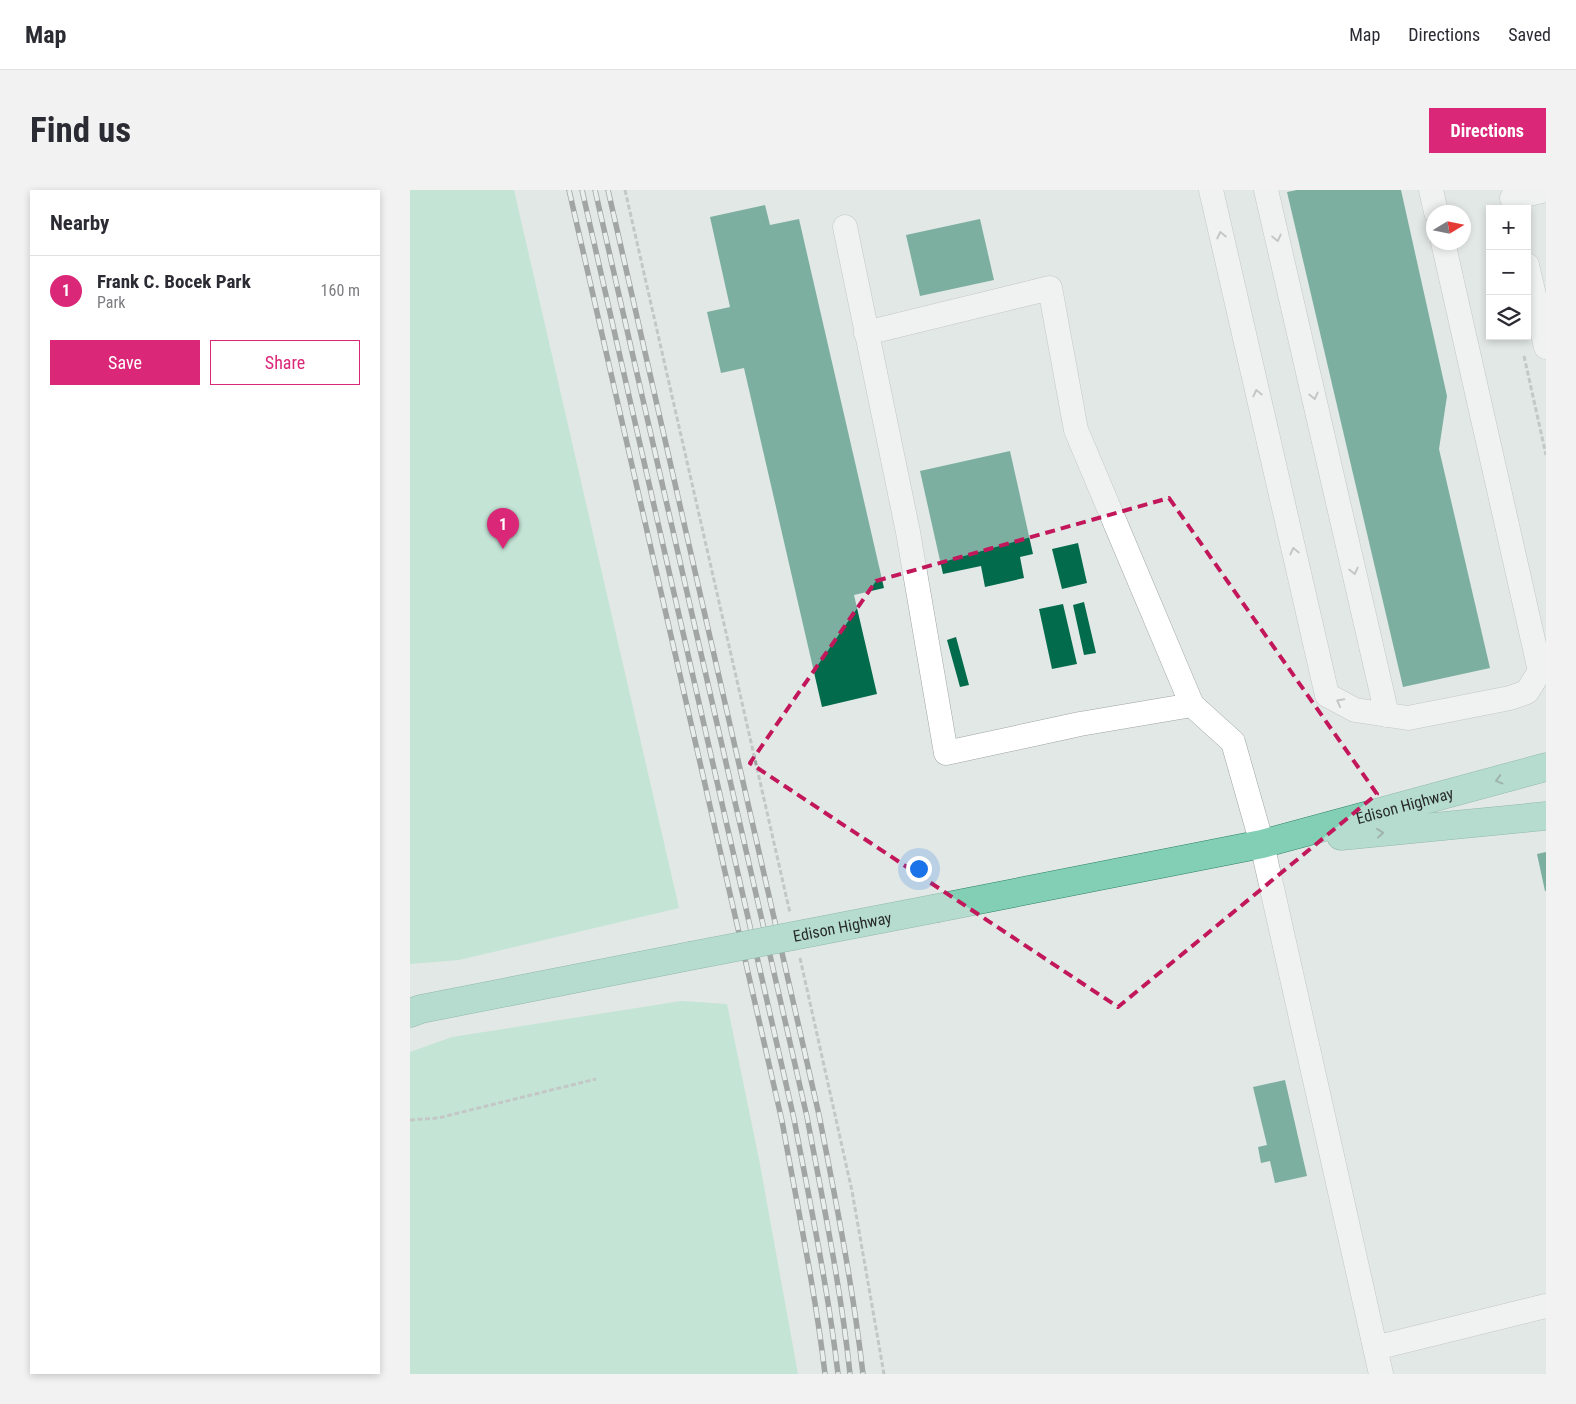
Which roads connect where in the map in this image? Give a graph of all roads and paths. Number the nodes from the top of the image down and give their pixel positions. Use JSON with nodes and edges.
{"nodes":[{"id":1,"x":624,"y":190,"type":"edge"},
{"id":2,"x":1211,"y":190,"type":"edge"},
{"id":3,"x":1266,"y":190,"type":"edge"},
{"id":4,"x":1431,"y":190,"type":"edge"},
{"id":5,"x":1546,"y":190,"type":"edge"},
{"id":6,"x":1512,"y":199,"type":"edge"},
{"id":7,"x":1434,"y":205,"type":"edge"},
{"id":8,"x":845,"y":227,"type":"dead end"},
{"id":9,"x":1445,"y":250,"type":"edge"},
{"id":10,"x":1531,"y":274,"type":"edge"},
{"id":11,"x":1540,"y":292,"type":"edge"},
{"id":12,"x":866,"y":333,"type":"junction"},
{"id":13,"x":1546,"y":347,"type":"edge"},
{"id":14,"x":1523,"y":353,"type":"dead end"},
{"id":15,"x":1546,"y":455,"type":"edge"},
{"id":16,"x":1192,"y":704,"type":"junction"},
{"id":17,"x":1387,"y":715,"type":"junction"},
{"id":18,"x":1546,"y":767,"type":"edge"},
{"id":19,"x":1546,"y":816,"type":"edge"},
{"id":20,"x":1262,"y":844,"type":"junction"},
{"id":21,"x":790,"y":914,"type":"dead end"},
{"id":22,"x":799,"y":953,"type":"dead end"},
{"id":23,"x":414,"y":1010,"type":"edge"},
{"id":24,"x":596,"y":1080,"type":"dead end"},
{"id":25,"x":410,"y":1120,"type":"edge"},
{"id":26,"x":1546,"y":1306,"type":"edge"},
{"id":27,"x":1376,"y":1348,"type":"junction"},
{"id":28,"x":884,"y":1374,"type":"edge"},
{"id":29,"x":1381,"y":1374,"type":"edge"}],
"edges":[{"from":1,"to":21,"type":"path"},
{"from":17,"to":2,"type":"street","one_way":true},
{"from":3,"to":17,"type":"street","one_way":true},
{"from":4,"to":7,"type":"street"},
{"from":5,"to":6,"type":"street"},
{"from":8,"to":12,"type":"street"},
{"from":9,"to":17,"type":"street"},
{"from":10,"to":11,"type":"street"},
{"from":11,"to":13,"type":"street"},
{"from":12,"to":16,"type":"street"},
{"from":12,"to":16,"type":"street"},
{"from":14,"to":15,"type":"path"},
{"from":16,"to":20,"type":"street"},
{"from":18,"to":20,"type":"main road","name":"Edison Highway","one_way":true},
{"from":20,"to":19,"type":"main road","name":"Edison Highway","one_way":true},
{"from":20,"to":23,"type":"main road","name":"Edison Highway","bridge":true},
{"from":20,"to":27,"type":"street"},
{"from":22,"to":28,"type":"path"},
{"from":24,"to":25,"type":"path"},
{"from":26,"to":27,"type":"street"},
{"from":27,"to":29,"type":"street"}]}
